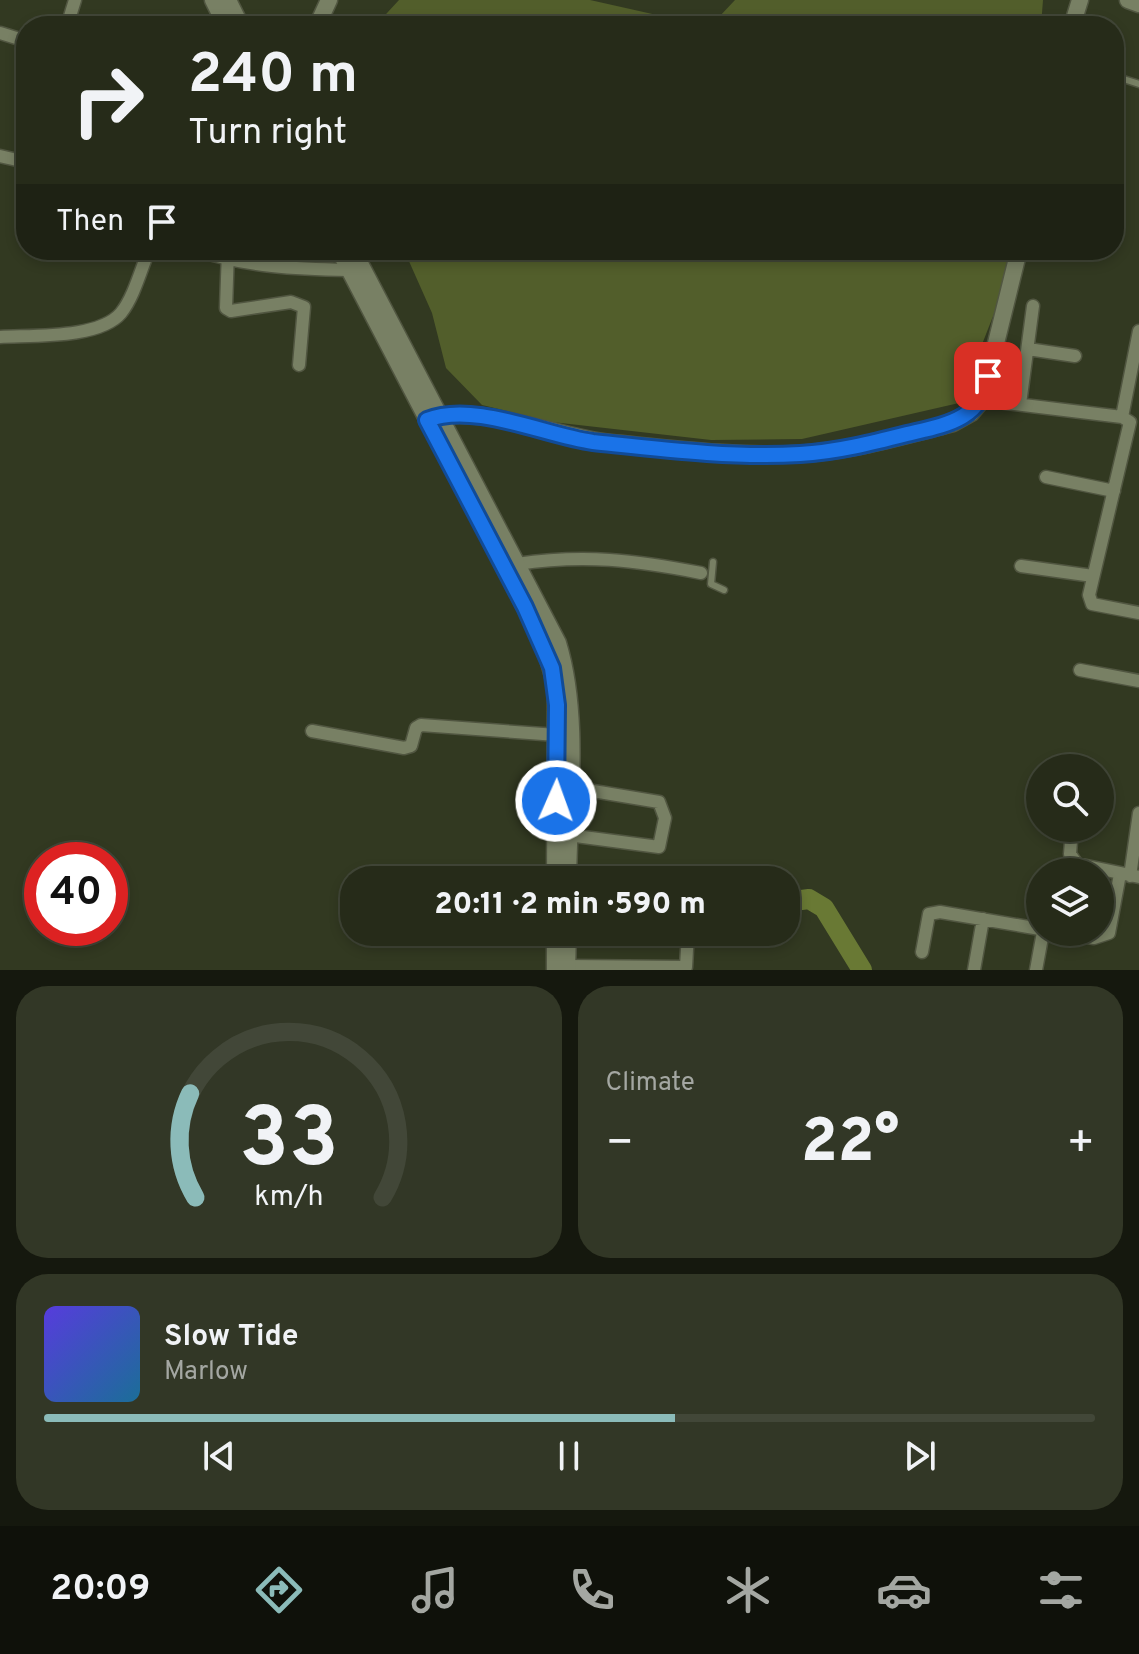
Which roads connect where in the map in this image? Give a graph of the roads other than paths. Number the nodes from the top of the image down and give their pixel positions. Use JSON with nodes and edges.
{"nodes":[{"id":1,"x":1128,"y":0,"type":"edge"},
{"id":2,"x":1139,"y":4,"type":"edge"},
{"id":3,"x":145,"y":260,"type":"edge"},
{"id":4,"x":227,"y":260,"type":"edge"},
{"id":5,"x":250,"y":260,"type":"edge"},
{"id":6,"x":344,"y":260,"type":"edge"},
{"id":7,"x":358,"y":260,"type":"edge"},
{"id":8,"x":1017,"y":260,"type":"edge"},
{"id":9,"x":349,"y":270,"type":"junction"},
{"id":10,"x":1033,"y":306,"type":"dead end"},
{"id":11,"x":1139,"y":331,"type":"edge"},
{"id":12,"x":0,"y":337,"type":"edge"},
{"id":13,"x":1028,"y":349,"type":"junction"},
{"id":14,"x":1075,"y":356,"type":"dead end"},
{"id":15,"x":299,"y":365,"type":"dead end"},
{"id":16,"x":982,"y":400,"type":"junction"},
{"id":17,"x":1020,"y":404,"type":"junction"},
{"id":18,"x":1122,"y":417,"type":"junction"},
{"id":19,"x":432,"y":418,"type":"junction"},
{"id":20,"x":1046,"y":477,"type":"dead end"},
{"id":21,"x":1114,"y":491,"type":"junction"},
{"id":22,"x":713,"y":562,"type":"dead end"},
{"id":23,"x":517,"y":564,"type":"junction"},
{"id":24,"x":1021,"y":566,"type":"dead end"},
{"id":25,"x":706,"y":574,"type":"junction"},
{"id":26,"x":1093,"y":576,"type":"junction"},
{"id":27,"x":724,"y":590,"type":"dead end"},
{"id":28,"x":1139,"y":613,"type":"edge"},
{"id":29,"x":1080,"y":670,"type":"dead end"},
{"id":30,"x":1139,"y":681,"type":"edge"},
{"id":31,"x":312,"y":731,"type":"dead end"},
{"id":32,"x":557,"y":735,"type":"junction"},
{"id":33,"x":562,"y":786,"type":"junction"},
{"id":34,"x":1139,"y":813,"type":"edge"},
{"id":35,"x":568,"y":835,"type":"junction"},
{"id":36,"x":1071,"y":842,"type":"edge"},
{"id":37,"x":556,"y":866,"type":"edge"},
{"id":38,"x":568,"y":866,"type":"edge"},
{"id":39,"x":1130,"y":876,"type":"edge"},
{"id":40,"x":983,"y":919,"type":"junction"},
{"id":41,"x":1114,"y":919,"type":"edge"},
{"id":42,"x":1026,"y":927,"type":"edge"},
{"id":43,"x":558,"y":946,"type":"edge"},
{"id":44,"x":566,"y":946,"type":"edge"},
{"id":45,"x":687,"y":946,"type":"edge"},
{"id":46,"x":1040,"y":946,"type":"edge"},
{"id":47,"x":922,"y":952,"type":"dead end"},
{"id":48,"x":563,"y":969,"type":"edge"},
{"id":49,"x":974,"y":970,"type":"edge"},
{"id":50,"x":1036,"y":970,"type":"edge"}],
"edges":[{"from":1,"to":2,"type":"street"},
{"from":3,"to":12,"type":"street"},
{"from":4,"to":15,"type":"street"},
{"from":5,"to":9,"type":"street"},
{"from":6,"to":9,"type":"street"},
{"from":7,"to":19,"type":"street"},
{"from":8,"to":16,"type":"street"},
{"from":9,"to":19,"type":"street"},
{"from":10,"to":13,"type":"street"},
{"from":11,"to":18,"type":"street"},
{"from":13,"to":14,"type":"street"},
{"from":13,"to":17,"type":"street"},
{"from":16,"to":17,"type":"street"},
{"from":16,"to":19,"type":"street"},
{"from":17,"to":18,"type":"street"},
{"from":18,"to":21,"type":"street"},
{"from":19,"to":23,"type":"street"},
{"from":19,"to":32,"type":"street"},
{"from":20,"to":21,"type":"street"},
{"from":21,"to":26,"type":"street"},
{"from":22,"to":25,"type":"lane"},
{"from":23,"to":25,"type":"street"},
{"from":23,"to":33,"type":"street"},
{"from":24,"to":26,"type":"street"},
{"from":25,"to":27,"type":"lane"},
{"from":26,"to":28,"type":"street"},
{"from":29,"to":30,"type":"street"},
{"from":31,"to":32,"type":"street"},
{"from":32,"to":33,"type":"street"},
{"from":33,"to":35,"type":"street"},
{"from":33,"to":35,"type":"street"},
{"from":33,"to":37,"type":"street"},
{"from":34,"to":39,"type":"street"},
{"from":35,"to":38,"type":"street"},
{"from":36,"to":39,"type":"street"},
{"from":39,"to":41,"type":"street"},
{"from":40,"to":42,"type":"street"},
{"from":40,"to":47,"type":"street"},
{"from":40,"to":49,"type":"street"},
{"from":43,"to":48,"type":"street"},
{"from":44,"to":48,"type":"street"},
{"from":45,"to":48,"type":"street"},
{"from":46,"to":50,"type":"street"}]}
